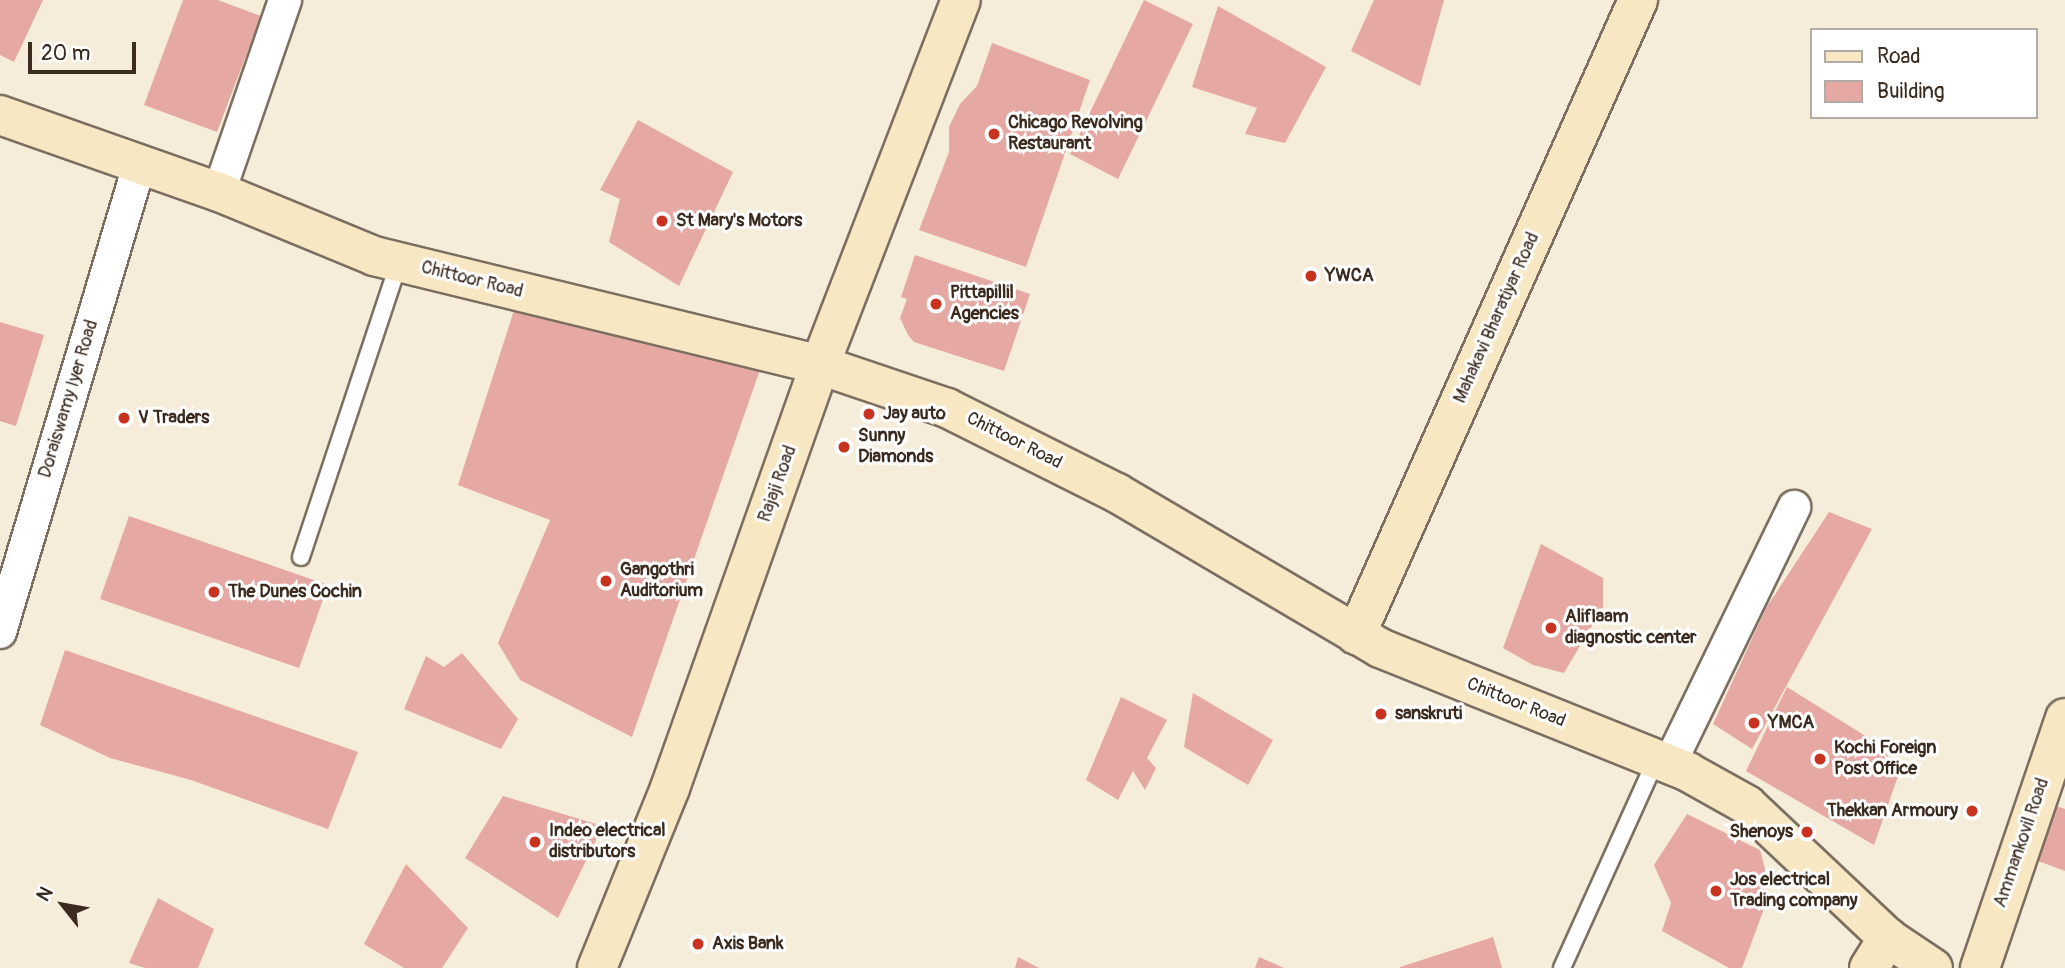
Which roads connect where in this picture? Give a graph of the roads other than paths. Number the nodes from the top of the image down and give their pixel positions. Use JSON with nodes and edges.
{"nodes":[{"id":1,"x":285,"y":0,"type":"edge"},
{"id":2,"x":961,"y":0,"type":"edge"},
{"id":3,"x":1638,"y":0,"type":"edge"},
{"id":4,"x":0,"y":115,"type":"edge"},
{"id":5,"x":139,"y":166,"type":"junction"},
{"id":6,"x":219,"y":192,"type":"junction"},
{"id":7,"x":399,"y":262,"type":"junction"},
{"id":8,"x":820,"y":365,"type":"junction"},
{"id":9,"x":1794,"y":507,"type":"dead end"},
{"id":10,"x":301,"y":557,"type":"dead end"},
{"id":11,"x":0,"y":632,"type":"edge"},
{"id":12,"x":1356,"y":635,"type":"junction"},
{"id":13,"x":2065,"y":718,"type":"edge"},
{"id":14,"x":1663,"y":762,"type":"junction"},
{"id":15,"x":1879,"y":953,"type":"edge"},
{"id":16,"x":597,"y":968,"type":"edge"},
{"id":17,"x":1562,"y":968,"type":"edge"},
{"id":18,"x":1933,"y":968,"type":"edge"},
{"id":19,"x":1980,"y":968,"type":"edge"}],
"edges":[{"from":1,"to":6,"type":"street"},
{"from":2,"to":8,"type":"main road","name":"Rajaji Road"},
{"from":3,"to":12,"type":"main road","name":"Mahakavi Bharatiyar Road"},
{"from":4,"to":5,"type":"main road","name":"Chittoor Road"},
{"from":5,"to":6,"type":"main road","name":"Chittoor Road"},
{"from":5,"to":11,"type":"street","name":"Doraiswamy Iyer Road"},
{"from":6,"to":7,"type":"main road","name":"Chittoor Road"},
{"from":7,"to":8,"type":"main road","name":"Chittoor Road"},
{"from":7,"to":10,"type":"lane"},
{"from":8,"to":12,"type":"main road","name":"Chittoor Road"},
{"from":8,"to":16,"type":"main road","name":"Rajaji Road"},
{"from":9,"to":14,"type":"street"},
{"from":12,"to":14,"type":"main road","name":"Chittoor Road"},
{"from":13,"to":19,"type":"main road","name":"Ammankovil Road"},
{"from":14,"to":15,"type":"main road","name":"Chittoor Road"},
{"from":14,"to":17,"type":"lane"},
{"from":15,"to":18,"type":"main road","name":"Chittoor Road"}]}
